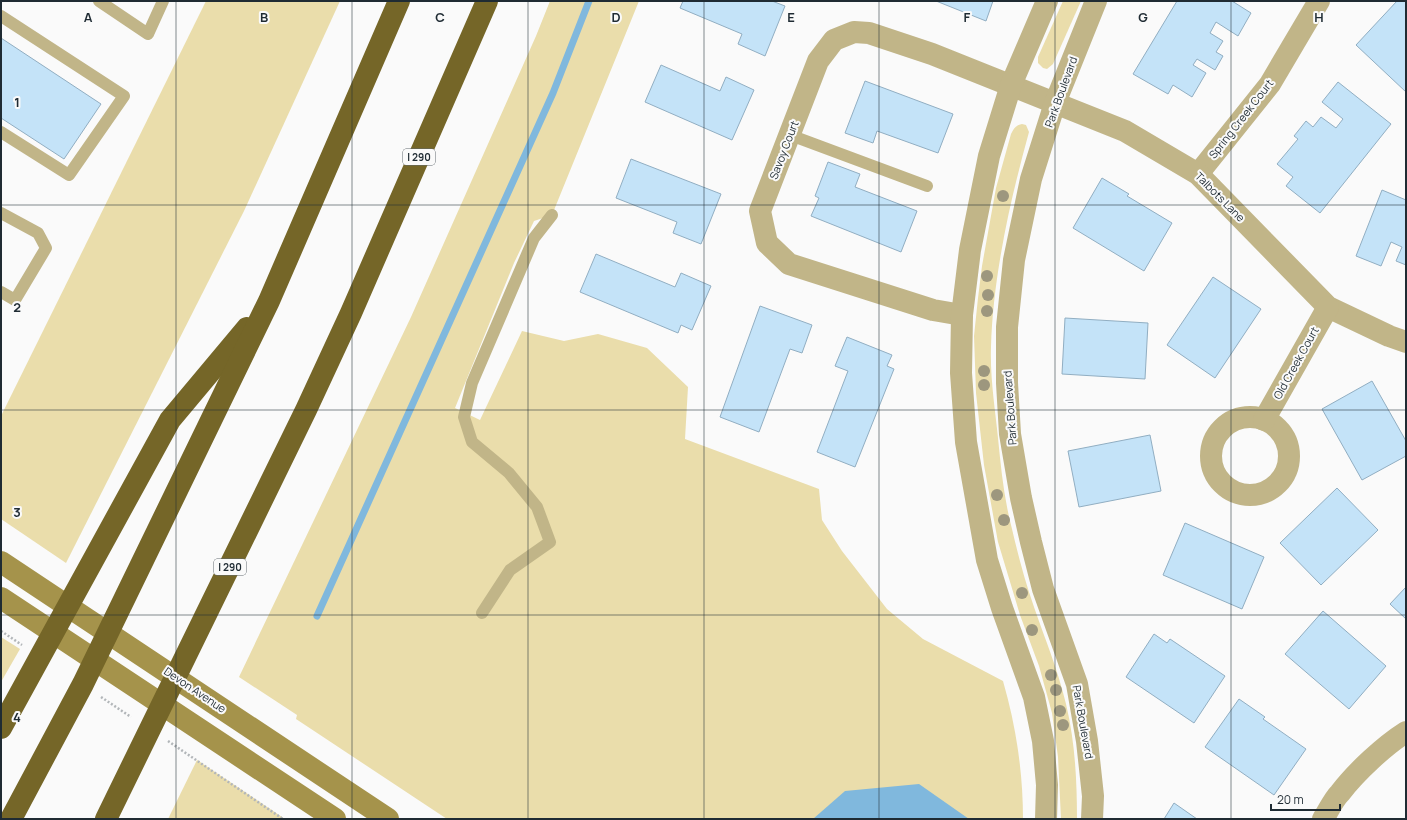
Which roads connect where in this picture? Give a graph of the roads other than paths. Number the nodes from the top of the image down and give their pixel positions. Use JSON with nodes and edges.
{"nodes":[{"id":1,"x":99,"y":1,"type":"edge"},
{"id":2,"x":163,"y":1,"type":"edge"},
{"id":3,"x":399,"y":1,"type":"edge"},
{"id":4,"x":487,"y":1,"type":"edge"},
{"id":5,"x":1047,"y":1,"type":"edge"},
{"id":6,"x":1096,"y":1,"type":"edge"},
{"id":7,"x":1319,"y":1,"type":"edge"},
{"id":8,"x":1,"y":16,"type":"edge"},
{"id":9,"x":1011,"y":85,"type":"junction"},
{"id":10,"x":1055,"y":103,"type":"junction"},
{"id":11,"x":1,"y":132,"type":"edge"},
{"id":12,"x":790,"y":134,"type":"junction"},
{"id":13,"x":1198,"y":174,"type":"junction"},
{"id":14,"x":927,"y":186,"type":"dead end"},
{"id":15,"x":1,"y":213,"type":"edge"},
{"id":16,"x":552,"y":215,"type":"dead end"},
{"id":17,"x":1,"y":292,"type":"edge"},
{"id":18,"x":269,"y":300,"type":"junction"},
{"id":19,"x":1328,"y":307,"type":"junction"},
{"id":20,"x":962,"y":315,"type":"junction"},
{"id":21,"x":1406,"y":342,"type":"edge"},
{"id":22,"x":1264,"y":420,"type":"dead end"},
{"id":23,"x":1,"y":562,"type":"edge"},
{"id":24,"x":1,"y":598,"type":"edge"},
{"id":25,"x":482,"y":613,"type":"dead end"},
{"id":26,"x":1,"y":728,"type":"edge"},
{"id":27,"x":1406,"y":732,"type":"edge"},
{"id":28,"x":10,"y":819,"type":"edge"},
{"id":29,"x":106,"y":819,"type":"edge"},
{"id":30,"x":335,"y":819,"type":"edge"},
{"id":31,"x":388,"y":819,"type":"edge"},
{"id":32,"x":1046,"y":819,"type":"edge"},
{"id":33,"x":1092,"y":819,"type":"edge"},
{"id":34,"x":1323,"y":819,"type":"edge"}],
"edges":[{"from":1,"to":2,"type":"lane"},
{"from":3,"to":18,"type":"highway"},
{"from":4,"to":29,"type":"highway","number":"I 290"},
{"from":5,"to":9,"type":"street"},
{"from":6,"to":10,"type":"street","name":"Park Boulevard"},
{"from":7,"to":13,"type":"street","name":"Spring Creek Court"},
{"from":8,"to":11,"type":"lane"},
{"from":9,"to":10,"type":"street","name":"Talbots Lane"},
{"from":9,"to":12,"type":"street","name":"Savoy Court"},
{"from":9,"to":20,"type":"street"},
{"from":10,"to":13,"type":"street","name":"Talbots Lane"},
{"from":10,"to":33,"type":"street","name":"Park Boulevard"},
{"from":12,"to":14,"type":"lane"},
{"from":12,"to":20,"type":"street","name":"Savoy Court"},
{"from":13,"to":19,"type":"street","name":"Talbots Lane"},
{"from":15,"to":17,"type":"lane"},
{"from":16,"to":25,"type":"lane"},
{"from":18,"to":26,"type":"highway"},
{"from":18,"to":28,"type":"highway"},
{"from":19,"to":21,"type":"street","name":"Talbots Lane"},
{"from":19,"to":22,"type":"street","name":"Old Creek Court"},
{"from":20,"to":32,"type":"street"},
{"from":23,"to":31,"type":"main road","name":"Devon Avenue"},
{"from":24,"to":30,"type":"main road"},
{"from":27,"to":34,"type":"street"}]}
